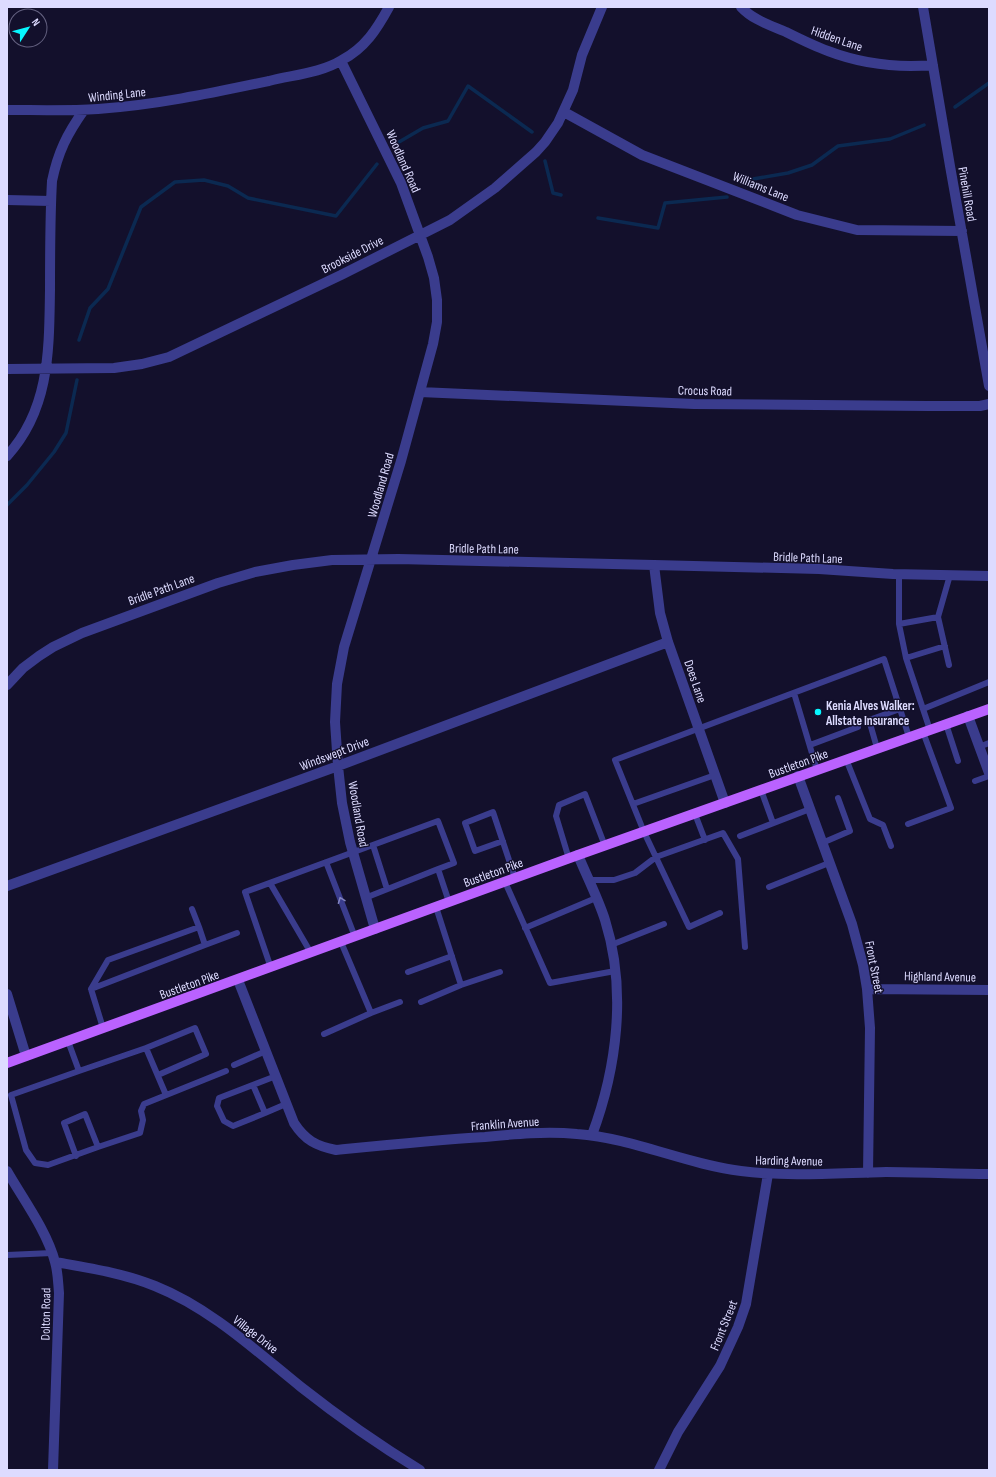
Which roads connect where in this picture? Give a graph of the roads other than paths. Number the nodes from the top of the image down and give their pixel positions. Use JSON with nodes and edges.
{"nodes":[{"id":1,"x":390,"y":7,"type":"edge"},
{"id":2,"x":602,"y":7,"type":"edge"},
{"id":3,"x":741,"y":7,"type":"edge"},
{"id":4,"x":924,"y":7,"type":"edge"},
{"id":5,"x":341,"y":61,"type":"junction"},
{"id":6,"x":934,"y":65,"type":"junction"},
{"id":7,"x":7,"y":110,"type":"edge"},
{"id":8,"x":84,"y":110,"type":"junction"},
{"id":9,"x":564,"y":112,"type":"junction"},
{"id":10,"x":7,"y":200,"type":"edge"},
{"id":11,"x":51,"y":201,"type":"junction"},
{"id":12,"x":962,"y":231,"type":"junction"},
{"id":13,"x":420,"y":234,"type":"junction"},
{"id":14,"x":7,"y":369,"type":"edge"},
{"id":15,"x":46,"y":369,"type":"junction"},
{"id":16,"x":989,"y":386,"type":"edge"},
{"id":17,"x":420,"y":392,"type":"junction"},
{"id":18,"x":989,"y":404,"type":"edge"},
{"id":19,"x":7,"y":456,"type":"edge"},
{"id":20,"x":372,"y":560,"type":"junction"},
{"id":21,"x":654,"y":565,"type":"junction"},
{"id":22,"x":899,"y":574,"type":"junction"},
{"id":23,"x":950,"y":575,"type":"junction"},
{"id":24,"x":989,"y":576,"type":"edge"},
{"id":25,"x":938,"y":617,"type":"junction"},
{"id":26,"x":899,"y":624,"type":"junction"},
{"id":27,"x":668,"y":642,"type":"junction"},
{"id":28,"x":945,"y":646,"type":"junction"},
{"id":29,"x":906,"y":658,"type":"junction"},
{"id":30,"x":949,"y":665,"type":"dead end"},
{"id":31,"x":989,"y":682,"type":"edge"},
{"id":32,"x":7,"y":685,"type":"edge"},
{"id":33,"x":794,"y":694,"type":"junction"},
{"id":34,"x":900,"y":709,"type":"junction"},
{"id":35,"x":923,"y":709,"type":"junction"},
{"id":36,"x":989,"y":709,"type":"edge"},
{"id":37,"x":968,"y":716,"type":"junction"},
{"id":38,"x":946,"y":724,"type":"junction"},
{"id":39,"x":858,"y":727,"type":"dead end"},
{"id":40,"x":699,"y":730,"type":"junction"},
{"id":41,"x":926,"y":731,"type":"junction"},
{"id":42,"x":910,"y":737,"type":"junction"},
{"id":43,"x":989,"y":743,"type":"edge"},
{"id":44,"x":810,"y":745,"type":"junction"},
{"id":45,"x":979,"y":747,"type":"junction"},
{"id":46,"x":877,"y":748,"type":"junction"},
{"id":47,"x":846,"y":759,"type":"junction"},
{"id":48,"x":958,"y":761,"type":"dead end"},
{"id":49,"x":338,"y":766,"type":"junction"},
{"id":50,"x":817,"y":770,"type":"junction"},
{"id":51,"x":715,"y":775,"type":"junction"},
{"id":52,"x":989,"y":775,"type":"edge"},
{"id":53,"x":798,"y":776,"type":"junction"},
{"id":54,"x":975,"y":781,"type":"dead end"},
{"id":55,"x":761,"y":790,"type":"junction"},
{"id":56,"x":838,"y":798,"type":"dead end"},
{"id":57,"x":725,"y":803,"type":"junction"},
{"id":58,"x":633,"y":804,"type":"junction"},
{"id":59,"x":810,"y":809,"type":"junction"},
{"id":60,"x":695,"y":814,"type":"junction"},
{"id":61,"x":773,"y":823,"type":"junction"},
{"id":62,"x":908,"y":824,"type":"dead end"},
{"id":63,"x":644,"y":832,"type":"junction"},
{"id":64,"x":740,"y":836,"type":"dead end"},
{"id":65,"x":705,"y":840,"type":"junction"},
{"id":66,"x":503,"y":841,"type":"junction"},
{"id":67,"x":822,"y":843,"type":"junction"},
{"id":68,"x":373,"y":845,"type":"junction"},
{"id":69,"x":605,"y":846,"type":"junction"},
{"id":70,"x":891,"y":846,"type":"dead end"},
{"id":71,"x":352,"y":852,"type":"junction"},
{"id":72,"x":574,"y":857,"type":"junction"},
{"id":73,"x":656,"y":857,"type":"junction"},
{"id":74,"x":326,"y":862,"type":"junction"},
{"id":75,"x":829,"y":863,"type":"junction"},
{"id":76,"x":438,"y":869,"type":"junction"},
{"id":77,"x":515,"y":878,"type":"junction"},
{"id":78,"x":589,"y":880,"type":"junction"},
{"id":79,"x":505,"y":882,"type":"junction"},
{"id":80,"x":270,"y":883,"type":"junction"},
{"id":81,"x":7,"y":886,"type":"edge"},
{"id":82,"x":769,"y":887,"type":"dead end"},
{"id":83,"x":387,"y":889,"type":"junction"},
{"id":84,"x":365,"y":898,"type":"junction"},
{"id":85,"x":596,"y":898,"type":"junction"},
{"id":86,"x":449,"y":902,"type":"junction"},
{"id":87,"x":436,"y":907,"type":"junction"},
{"id":88,"x":192,"y":909,"type":"dead end"},
{"id":89,"x":720,"y":913,"type":"dead end"},
{"id":90,"x":664,"y":924,"type":"dead end"},
{"id":91,"x":199,"y":927,"type":"junction"},
{"id":92,"x":525,"y":928,"type":"junction"},
{"id":93,"x":375,"y":929,"type":"junction"},
{"id":94,"x":237,"y":933,"type":"dead end"},
{"id":95,"x":355,"y":937,"type":"junction"},
{"id":96,"x":341,"y":942,"type":"junction"},
{"id":97,"x":205,"y":945,"type":"junction"},
{"id":98,"x":612,"y":945,"type":"junction"},
{"id":99,"x":745,"y":947,"type":"dead end"},
{"id":100,"x":311,"y":953,"type":"junction"},
{"id":101,"x":452,"y":956,"type":"junction"},
{"id":102,"x":271,"y":968,"type":"junction"},
{"id":103,"x":615,"y":971,"type":"junction"},
{"id":104,"x":408,"y":972,"type":"dead end"},
{"id":105,"x":500,"y":972,"type":"dead end"},
{"id":106,"x":238,"y":980,"type":"junction"},
{"id":107,"x":461,"y":985,"type":"junction"},
{"id":108,"x":867,"y":988,"type":"junction"},
{"id":109,"x":91,"y":989,"type":"junction"},
{"id":110,"x":989,"y":990,"type":"edge"},
{"id":111,"x":7,"y":994,"type":"edge"},
{"id":112,"x":400,"y":1002,"type":"dead end"},
{"id":113,"x":421,"y":1002,"type":"dead end"},
{"id":114,"x":371,"y":1013,"type":"junction"},
{"id":115,"x":103,"y":1028,"type":"junction"},
{"id":116,"x":324,"y":1034,"type":"dead end"},
{"id":117,"x":68,"y":1041,"type":"junction"},
{"id":118,"x":146,"y":1048,"type":"junction"},
{"id":119,"x":266,"y":1052,"type":"junction"},
{"id":120,"x":26,"y":1056,"type":"junction"},
{"id":121,"x":7,"y":1063,"type":"edge"},
{"id":122,"x":234,"y":1065,"type":"dead end"},
{"id":123,"x":79,"y":1071,"type":"junction"},
{"id":124,"x":226,"y":1072,"type":"dead end"},
{"id":125,"x":158,"y":1075,"type":"junction"},
{"id":126,"x":276,"y":1076,"type":"junction"},
{"id":127,"x":253,"y":1085,"type":"junction"},
{"id":128,"x":166,"y":1095,"type":"junction"},
{"id":129,"x":286,"y":1104,"type":"junction"},
{"id":130,"x":265,"y":1113,"type":"junction"},
{"id":131,"x":592,"y":1135,"type":"junction"},
{"id":132,"x":98,"y":1147,"type":"junction"},
{"id":133,"x":76,"y":1156,"type":"junction"},
{"id":134,"x":7,"y":1172,"type":"edge"},
{"id":135,"x":868,"y":1173,"type":"junction"},
{"id":136,"x":768,"y":1174,"type":"junction"},
{"id":137,"x":989,"y":1174,"type":"edge"},
{"id":138,"x":7,"y":1255,"type":"edge"},
{"id":139,"x":54,"y":1257,"type":"junction"},
{"id":140,"x":54,"y":1470,"type":"edge"},
{"id":141,"x":420,"y":1470,"type":"edge"},
{"id":142,"x":658,"y":1470,"type":"edge"}],
"edges":[{"from":1,"to":5,"type":"street","name":"Winding Lane"},
{"from":2,"to":9,"type":"street","name":"Brookside Drive"},
{"from":3,"to":6,"type":"street","name":"Hidden Lane"},
{"from":4,"to":6,"type":"street","name":"Pinehill Road"},
{"from":5,"to":8,"type":"street","name":"Winding Lane"},
{"from":5,"to":13,"type":"street","name":"Woodland Road"},
{"from":6,"to":12,"type":"street","name":"Pinehill Road"},
{"from":7,"to":8,"type":"street"},
{"from":8,"to":11,"type":"street","name":"Winding Lane"},
{"from":9,"to":12,"type":"street","name":"Williams Lane"},
{"from":9,"to":13,"type":"street","name":"Brookside Drive"},
{"from":10,"to":11,"type":"street"},
{"from":11,"to":15,"type":"street","name":"Winding Lane"},
{"from":12,"to":16,"type":"street","name":"Pinehill Road"},
{"from":13,"to":15,"type":"street","name":"Brookside Drive"},
{"from":13,"to":17,"type":"street","name":"Woodland Road"},
{"from":14,"to":15,"type":"street","name":"Brookside Drive"},
{"from":15,"to":19,"type":"street","name":"Winding Lane"},
{"from":17,"to":18,"type":"street","name":"Crocus Road"},
{"from":17,"to":20,"type":"street","name":"Woodland Road"},
{"from":20,"to":21,"type":"street","name":"Bridle Path Lane"},
{"from":20,"to":32,"type":"street","name":"Bridle Path Lane"},
{"from":20,"to":49,"type":"street","name":"Woodland Road"},
{"from":21,"to":22,"type":"street","name":"Bridle Path Lane"},
{"from":21,"to":27,"type":"street","name":"Does Lane"},
{"from":22,"to":23,"type":"street","name":"Bridle Path Lane"},
{"from":22,"to":26,"type":"lane"},
{"from":23,"to":24,"type":"street","name":"Bridle Path Lane"},
{"from":23,"to":25,"type":"lane"},
{"from":25,"to":26,"type":"lane"},
{"from":25,"to":28,"type":"lane"},
{"from":26,"to":29,"type":"lane"},
{"from":27,"to":40,"type":"street","name":"Does Lane"},
{"from":27,"to":49,"type":"street","name":"Windswept Drive"},
{"from":28,"to":29,"type":"lane"},
{"from":28,"to":30,"type":"lane"},
{"from":29,"to":35,"type":"lane"},
{"from":31,"to":35,"type":"lane"},
{"from":33,"to":34,"type":"lane"},
{"from":33,"to":40,"type":"lane"},
{"from":33,"to":44,"type":"lane"},
{"from":34,"to":42,"type":"lane"},
{"from":34,"to":46,"type":"lane"},
{"from":35,"to":41,"type":"lane"},
{"from":36,"to":37,"type":"main road","name":"Bustleton Pike"},
{"from":37,"to":38,"type":"main road","name":"Bustleton Pike"},
{"from":37,"to":45,"type":"street"},
{"from":38,"to":41,"type":"main road","name":"Bustleton Pike"},
{"from":38,"to":48,"type":"lane"},
{"from":39,"to":44,"type":"lane"},
{"from":40,"to":51,"type":"street","name":"Does Lane"},
{"from":40,"to":58,"type":"lane"},
{"from":41,"to":42,"type":"main road","name":"Bustleton Pike"},
{"from":41,"to":62,"type":"lane"},
{"from":42,"to":46,"type":"main road","name":"Bustleton Pike"},
{"from":43,"to":45,"type":"lane"},
{"from":44,"to":50,"type":"lane"},
{"from":45,"to":52,"type":"street"},
{"from":46,"to":47,"type":"main road","name":"Bustleton Pike"},
{"from":47,"to":50,"type":"main road","name":"Bustleton Pike"},
{"from":47,"to":70,"type":"lane"},
{"from":49,"to":71,"type":"street","name":"Woodland Road"},
{"from":49,"to":81,"type":"street","name":"Windswept Drive"},
{"from":50,"to":53,"type":"main road","name":"Bustleton Pike"},
{"from":51,"to":57,"type":"street","name":"Does Lane"},
{"from":51,"to":58,"type":"lane"},
{"from":52,"to":54,"type":"lane"},
{"from":53,"to":55,"type":"main road","name":"Bustleton Pike"},
{"from":53,"to":59,"type":"street","name":"Front Street"},
{"from":55,"to":57,"type":"main road","name":"Bustleton Pike"},
{"from":55,"to":61,"type":"lane"},
{"from":56,"to":67,"type":"lane"},
{"from":57,"to":60,"type":"main road","name":"Bustleton Pike"},
{"from":58,"to":63,"type":"lane"},
{"from":59,"to":61,"type":"lane"},
{"from":59,"to":67,"type":"street","name":"Front Street"},
{"from":60,"to":63,"type":"main road","name":"Bustleton Pike"},
{"from":60,"to":65,"type":"lane"},
{"from":61,"to":64,"type":"lane"},
{"from":63,"to":69,"type":"main road","name":"Bustleton Pike"},
{"from":63,"to":73,"type":"lane"},
{"from":65,"to":73,"type":"lane"},
{"from":65,"to":99,"type":"lane"},
{"from":66,"to":66,"type":"lane"},
{"from":66,"to":77,"type":"lane"},
{"from":67,"to":75,"type":"street","name":"Front Street"},
{"from":68,"to":71,"type":"lane"},
{"from":68,"to":76,"type":"lane"},
{"from":68,"to":83,"type":"lane"},
{"from":69,"to":72,"type":"main road","name":"Bustleton Pike"},
{"from":69,"to":72,"type":"lane"},
{"from":71,"to":74,"type":"lane"},
{"from":71,"to":84,"type":"street","name":"Woodland Road"},
{"from":72,"to":77,"type":"main road","name":"Bustleton Pike"},
{"from":72,"to":78,"type":"street"},
{"from":73,"to":78,"type":"lane"},
{"from":73,"to":89,"type":"lane"},
{"from":74,"to":80,"type":"lane"},
{"from":95,"to":74,"type":"lane","one_way":true},
{"from":75,"to":82,"type":"lane"},
{"from":75,"to":108,"type":"street","name":"Front Street"},
{"from":76,"to":83,"type":"lane"},
{"from":76,"to":86,"type":"lane"},
{"from":77,"to":79,"type":"main road","name":"Bustleton Pike"},
{"from":78,"to":85,"type":"street"},
{"from":79,"to":86,"type":"main road","name":"Bustleton Pike"},
{"from":79,"to":92,"type":"lane"},
{"from":80,"to":100,"type":"lane"},
{"from":80,"to":102,"type":"lane"},
{"from":83,"to":84,"type":"lane"},
{"from":84,"to":93,"type":"street","name":"Woodland Road"},
{"from":85,"to":92,"type":"lane"},
{"from":85,"to":98,"type":"street"},
{"from":86,"to":87,"type":"main road","name":"Bustleton Pike"},
{"from":87,"to":93,"type":"main road","name":"Bustleton Pike"},
{"from":87,"to":101,"type":"lane"},
{"from":88,"to":91,"type":"lane"},
{"from":90,"to":98,"type":"lane"},
{"from":91,"to":97,"type":"lane"},
{"from":91,"to":109,"type":"lane"},
{"from":92,"to":103,"type":"lane"},
{"from":93,"to":95,"type":"main road","name":"Bustleton Pike"},
{"from":94,"to":97,"type":"lane"},
{"from":95,"to":96,"type":"main road","name":"Bustleton Pike"},
{"from":96,"to":100,"type":"main road","name":"Bustleton Pike"},
{"from":96,"to":114,"type":"lane"},
{"from":97,"to":109,"type":"lane"},
{"from":98,"to":103,"type":"street"},
{"from":100,"to":102,"type":"main road","name":"Bustleton Pike"},
{"from":101,"to":104,"type":"lane"},
{"from":101,"to":107,"type":"lane"},
{"from":102,"to":106,"type":"main road","name":"Bustleton Pike"},
{"from":103,"to":131,"type":"street"},
{"from":105,"to":107,"type":"lane"},
{"from":106,"to":115,"type":"main road","name":"Bustleton Pike"},
{"from":106,"to":119,"type":"street","name":"Franklin Avenue"},
{"from":107,"to":113,"type":"lane"},
{"from":108,"to":110,"type":"street","name":"Highland Avenue"},
{"from":108,"to":135,"type":"street","name":"Front Street"},
{"from":109,"to":115,"type":"lane"},
{"from":111,"to":120,"type":"street"},
{"from":112,"to":114,"type":"lane"},
{"from":114,"to":116,"type":"lane"},
{"from":115,"to":117,"type":"main road","name":"Bustleton Pike"},
{"from":117,"to":120,"type":"main road","name":"Bustleton Pike"},
{"from":117,"to":123,"type":"lane"},
{"from":118,"to":123,"type":"lane"},
{"from":118,"to":125,"type":"lane"},
{"from":118,"to":125,"type":"lane"},
{"from":119,"to":122,"type":"lane"},
{"from":119,"to":126,"type":"street","name":"Franklin Avenue"},
{"from":120,"to":121,"type":"main road","name":"Bustleton Pike"},
{"from":123,"to":133,"type":"lane"},
{"from":124,"to":128,"type":"lane"},
{"from":125,"to":128,"type":"lane"},
{"from":126,"to":127,"type":"lane"},
{"from":126,"to":129,"type":"street","name":"Franklin Avenue"},
{"from":127,"to":130,"type":"lane"},
{"from":127,"to":130,"type":"lane"},
{"from":128,"to":132,"type":"lane"},
{"from":129,"to":130,"type":"lane"},
{"from":129,"to":131,"type":"street","name":"Franklin Avenue"},
{"from":131,"to":136,"type":"street","name":"Harding Avenue"},
{"from":132,"to":133,"type":"lane"},
{"from":132,"to":133,"type":"lane"},
{"from":134,"to":139,"type":"street","name":"Dolton Road"},
{"from":135,"to":136,"type":"street","name":"Harding Avenue"},
{"from":135,"to":137,"type":"street","name":"Harding Avenue"},
{"from":136,"to":142,"type":"street","name":"Front Street"},
{"from":138,"to":139,"type":"lane"},
{"from":139,"to":140,"type":"street","name":"Dolton Road"},
{"from":139,"to":141,"type":"street","name":"Village Drive"}]}
